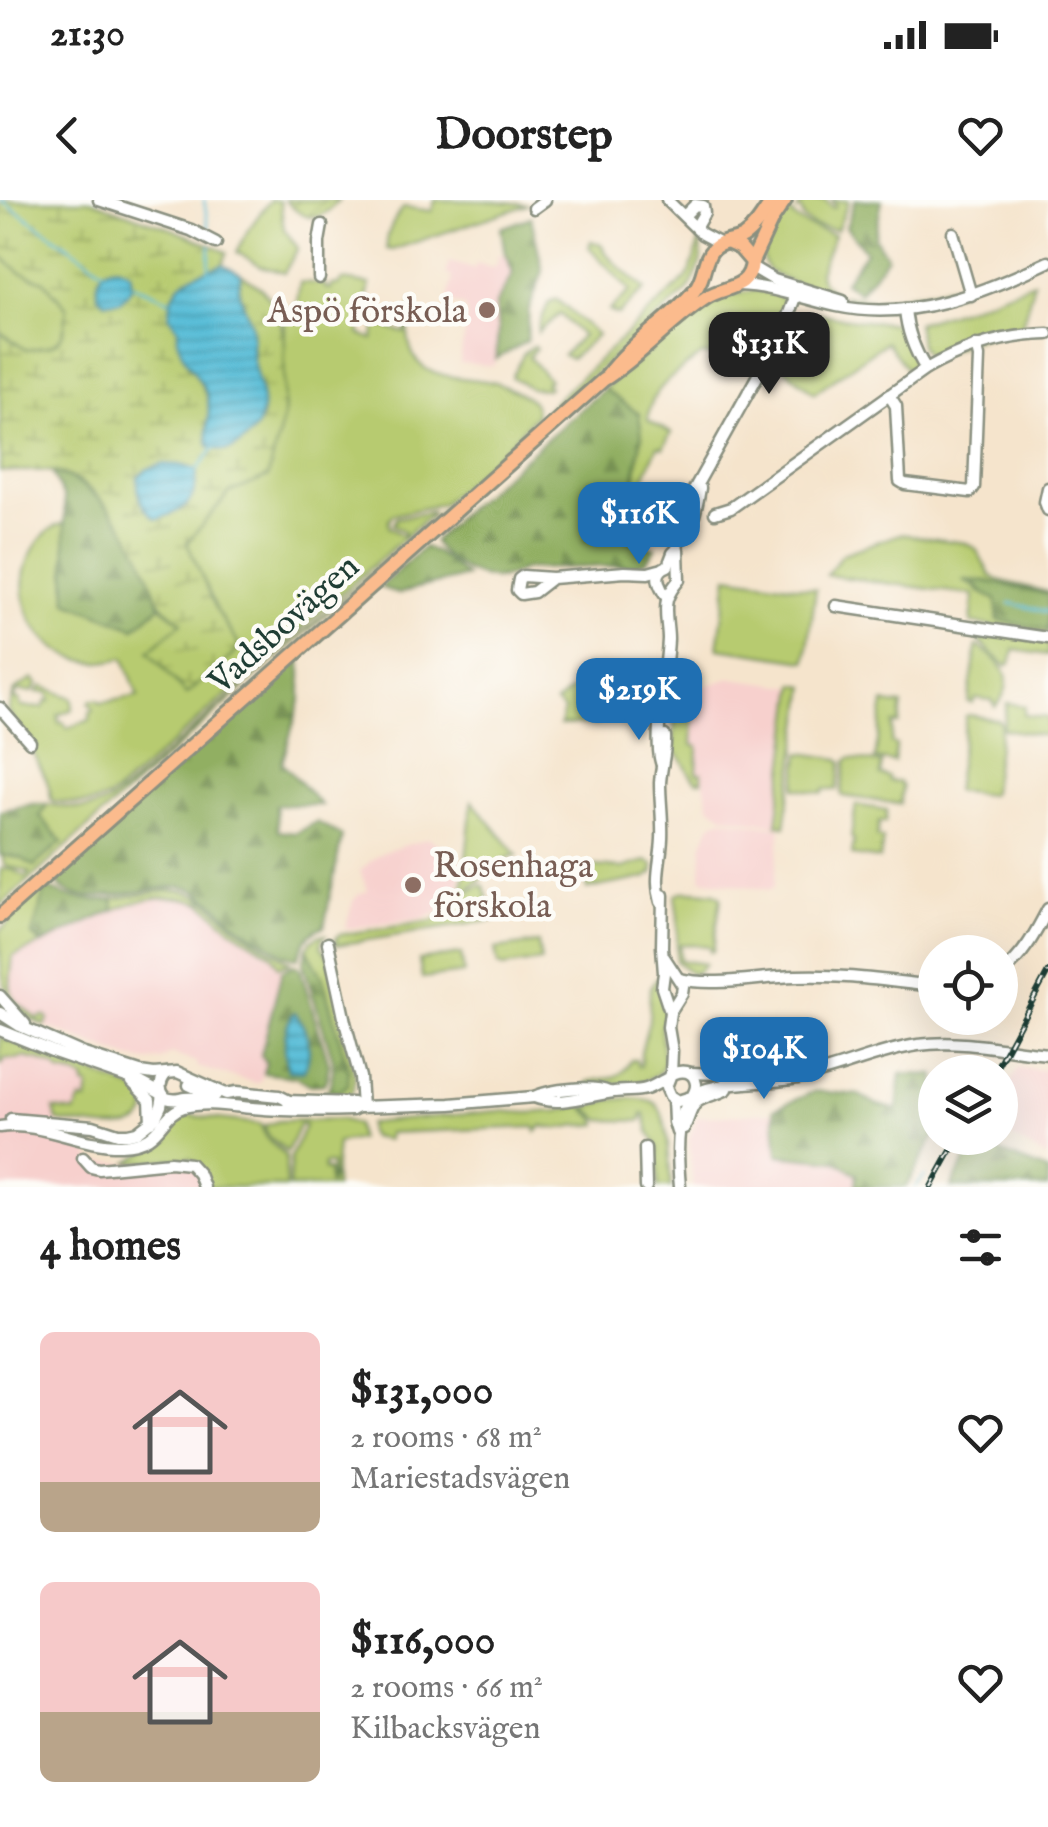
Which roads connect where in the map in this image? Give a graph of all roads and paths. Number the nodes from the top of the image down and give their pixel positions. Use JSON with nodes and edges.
{"nodes":[{"id":1,"x":99,"y":200,"type":"edge"},
{"id":2,"x":545,"y":200,"type":"edge"},
{"id":3,"x":667,"y":200,"type":"edge"},
{"id":4,"x":772,"y":200,"type":"edge"},
{"id":5,"x":785,"y":200,"type":"edge"},
{"id":6,"x":534,"y":208,"type":"dead end"},
{"id":7,"x":684,"y":216,"type":"junction"},
{"id":8,"x":322,"y":225,"type":"dead end"},
{"id":9,"x":699,"y":230,"type":"junction"},
{"id":10,"x":953,"y":233,"type":"dead end"},
{"id":11,"x":216,"y":243,"type":"dead end"},
{"id":12,"x":724,"y":243,"type":"junction"},
{"id":13,"x":708,"y":259,"type":"junction"},
{"id":14,"x":1048,"y":262,"type":"edge"},
{"id":15,"x":752,"y":265,"type":"junction"},
{"id":16,"x":319,"y":278,"type":"dead end"},
{"id":17,"x":734,"y":286,"type":"junction"},
{"id":18,"x":798,"y":291,"type":"junction"},
{"id":19,"x":971,"y":295,"type":"junction"},
{"id":20,"x":905,"y":309,"type":"junction"},
{"id":21,"x":1048,"y":334,"type":"edge"},
{"id":22,"x":976,"y":346,"type":"junction"},
{"id":23,"x":926,"y":369,"type":"junction"},
{"id":24,"x":603,"y":380,"type":"junction"},
{"id":25,"x":890,"y":395,"type":"junction"},
{"id":26,"x":1048,"y":488,"type":"edge"},
{"id":27,"x":1047,"y":509,"type":"edge"},
{"id":28,"x":715,"y":513,"type":"dead end"},
{"id":29,"x":552,"y":578,"type":"dead end"},
{"id":30,"x":664,"y":582,"type":"junction"},
{"id":31,"x":836,"y":606,"type":"dead end"},
{"id":32,"x":1048,"y":638,"type":"edge"},
{"id":33,"x":0,"y":708,"type":"edge"},
{"id":34,"x":30,"y":742,"type":"dead end"},
{"id":35,"x":1048,"y":909,"type":"edge"},
{"id":36,"x":1,"y":916,"type":"edge"},
{"id":37,"x":328,"y":942,"type":"dead end"},
{"id":38,"x":663,"y":956,"type":"junction"},
{"id":39,"x":1018,"y":958,"type":"edge"},
{"id":40,"x":678,"y":978,"type":"junction"},
{"id":41,"x":664,"y":982,"type":"junction"},
{"id":42,"x":706,"y":982,"type":"junction"},
{"id":43,"x":918,"y":984,"type":"edge"},
{"id":44,"x":664,"y":995,"type":"junction"},
{"id":45,"x":680,"y":995,"type":"junction"},
{"id":46,"x":0,"y":996,"type":"edge"},
{"id":47,"x":670,"y":1012,"type":"junction"},
{"id":48,"x":0,"y":1013,"type":"edge"},
{"id":49,"x":0,"y":1030,"type":"edge"},
{"id":50,"x":32,"y":1032,"type":"junction"},
{"id":51,"x":672,"y":1052,"type":"junction"},
{"id":52,"x":1048,"y":1054,"type":"edge"},
{"id":53,"x":689,"y":1073,"type":"junction"},
{"id":54,"x":167,"y":1074,"type":"junction"},
{"id":55,"x":669,"y":1076,"type":"junction"},
{"id":56,"x":128,"y":1078,"type":"junction"},
{"id":57,"x":187,"y":1081,"type":"junction"},
{"id":58,"x":736,"y":1084,"type":"junction"},
{"id":59,"x":644,"y":1090,"type":"junction"},
{"id":60,"x":162,"y":1094,"type":"junction"},
{"id":61,"x":693,"y":1096,"type":"junction"},
{"id":62,"x":672,"y":1097,"type":"junction"},
{"id":63,"x":222,"y":1099,"type":"junction"},
{"id":64,"x":180,"y":1102,"type":"junction"},
{"id":65,"x":360,"y":1107,"type":"junction"},
{"id":66,"x":152,"y":1122,"type":"junction"},
{"id":67,"x":0,"y":1124,"type":"edge"},
{"id":68,"x":118,"y":1134,"type":"junction"},
{"id":69,"x":678,"y":1136,"type":"junction"},
{"id":70,"x":82,"y":1140,"type":"junction"},
{"id":71,"x":98,"y":1144,"type":"junction"},
{"id":72,"x":645,"y":1148,"type":"dead end"},
{"id":73,"x":83,"y":1158,"type":"junction"},
{"id":74,"x":204,"y":1187,"type":"edge"},
{"id":75,"x":646,"y":1187,"type":"edge"},
{"id":76,"x":680,"y":1187,"type":"edge"}],
"edges":[{"from":1,"to":11,"type":"street"},
{"from":2,"to":6,"type":"street"},
{"from":3,"to":7,"type":"street"},
{"from":4,"to":12,"type":"main road"},
{"from":5,"to":15,"type":"main road"},
{"from":7,"to":9,"type":"street"},
{"from":7,"to":9,"type":"street"},
{"from":8,"to":16,"type":"street"},
{"from":9,"to":12,"type":"street"},
{"from":9,"to":13,"type":"street"},
{"from":10,"to":19,"type":"street"},
{"from":12,"to":13,"type":"main road"},
{"from":12,"to":15,"type":"main road"},
{"from":13,"to":17,"type":"main road"},
{"from":13,"to":24,"type":"main road","name":"Vadsbovägen"},
{"from":14,"to":19,"type":"street"},
{"from":15,"to":17,"type":"main road"},
{"from":15,"to":18,"type":"street"},
{"from":17,"to":18,"type":"street"},
{"from":17,"to":24,"type":"main road","name":"Vadsbovägen"},
{"from":18,"to":20,"type":"street"},
{"from":18,"to":30,"type":"street"},
{"from":19,"to":20,"type":"street"},
{"from":20,"to":23,"type":"street"},
{"from":21,"to":22,"type":"street"},
{"from":22,"to":23,"type":"street"},
{"from":22,"to":25,"type":"street"},
{"from":23,"to":25,"type":"street"},
{"from":24,"to":36,"type":"main road","name":"Vadsbovägen"},
{"from":25,"to":28,"type":"street"},
{"from":26,"to":27,"type":"street"},
{"from":29,"to":30,"type":"street"},
{"from":30,"to":38,"type":"street"},
{"from":31,"to":32,"type":"street"},
{"from":33,"to":34,"type":"street"},
{"from":35,"to":39,"type":"street"},
{"from":37,"to":65,"type":"street"},
{"from":38,"to":40,"type":"street"},
{"from":38,"to":41,"type":"street"},
{"from":40,"to":41,"type":"street"},
{"from":40,"to":42,"type":"street"},
{"from":40,"to":45,"type":"street"},
{"from":41,"to":44,"type":"street"},
{"from":42,"to":43,"type":"street"},
{"from":42,"to":45,"type":"street"},
{"from":44,"to":45,"type":"street"},
{"from":44,"to":47,"type":"street"},
{"from":45,"to":47,"type":"street"},
{"from":46,"to":50,"type":"street"},
{"from":47,"to":51,"type":"street"},
{"from":48,"to":50,"type":"street"},
{"from":49,"to":56,"type":"street"},
{"from":50,"to":54,"type":"street"},
{"from":51,"to":53,"type":"street"},
{"from":51,"to":55,"type":"street"},
{"from":52,"to":58,"type":"street"},
{"from":53,"to":55,"type":"street"},
{"from":53,"to":58,"type":"street"},
{"from":53,"to":61,"type":"street"},
{"from":54,"to":57,"type":"street"},
{"from":54,"to":60,"type":"street"},
{"from":55,"to":59,"type":"street"},
{"from":55,"to":62,"type":"street"},
{"from":56,"to":60,"type":"street"},
{"from":56,"to":66,"type":"street"},
{"from":57,"to":63,"type":"street"},
{"from":57,"to":64,"type":"street"},
{"from":58,"to":61,"type":"street"},
{"from":58,"to":69,"type":"street"},
{"from":59,"to":62,"type":"street"},
{"from":59,"to":65,"type":"street"},
{"from":60,"to":64,"type":"street"},
{"from":60,"to":66,"type":"street"},
{"from":61,"to":62,"type":"street"},
{"from":61,"to":69,"type":"street"},
{"from":62,"to":69,"type":"street"},
{"from":63,"to":64,"type":"street"},
{"from":63,"to":65,"type":"street"},
{"from":63,"to":65,"type":"street"},
{"from":64,"to":71,"type":"street"},
{"from":66,"to":68,"type":"street"},
{"from":67,"to":68,"type":"street"},
{"from":67,"to":70,"type":"street"},
{"from":68,"to":70,"type":"street"},
{"from":69,"to":76,"type":"street"},
{"from":70,"to":71,"type":"street"},
{"from":70,"to":73,"type":"street"},
{"from":71,"to":73,"type":"street"},
{"from":72,"to":75,"type":"street"},
{"from":73,"to":74,"type":"street"}]}
